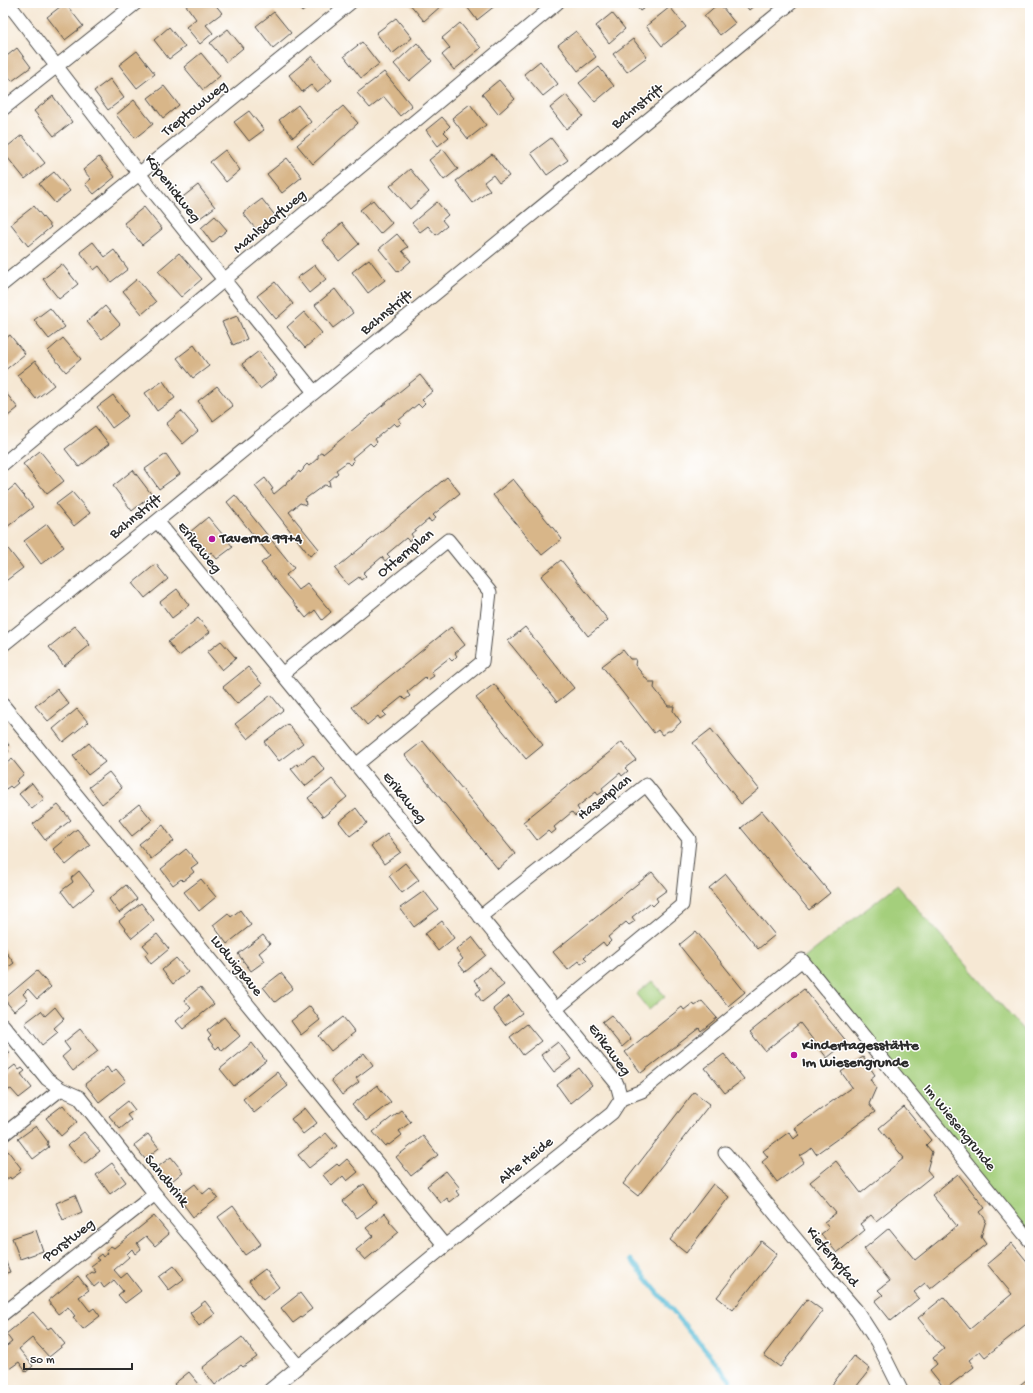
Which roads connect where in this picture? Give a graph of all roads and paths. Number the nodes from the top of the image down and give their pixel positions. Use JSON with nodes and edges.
{"nodes":[{"id":1,"x":8,"y":3,"type":"edge"},
{"id":2,"x":136,"y":3,"type":"edge"},
{"id":3,"x":350,"y":3,"type":"edge"},
{"id":4,"x":557,"y":3,"type":"edge"},
{"id":5,"x":790,"y":3,"type":"edge"},
{"id":6,"x":56,"y":68,"type":"junction"},
{"id":7,"x":3,"y":109,"type":"edge"},
{"id":8,"x":140,"y":175,"type":"junction"},
{"id":9,"x":224,"y":281,"type":"junction"},
{"id":10,"x":3,"y":284,"type":"edge"},
{"id":11,"x":314,"y":392,"type":"junction"},
{"id":12,"x":3,"y":464,"type":"edge"},
{"id":13,"x":157,"y":522,"type":"junction"},
{"id":14,"x":3,"y":645,"type":"edge"},
{"id":15,"x":282,"y":674,"type":"junction"},
{"id":16,"x":3,"y":706,"type":"edge"},
{"id":17,"x":356,"y":765,"type":"junction"},
{"id":18,"x":480,"y":917,"type":"junction"},
{"id":19,"x":556,"y":1009,"type":"junction"},
{"id":20,"x":3,"y":1025,"type":"edge"},
{"id":21,"x":61,"y":1089,"type":"junction"},
{"id":22,"x":621,"y":1099,"type":"junction"},
{"id":23,"x":3,"y":1135,"type":"edge"},
{"id":24,"x":725,"y":1153,"type":"dead end"},
{"id":25,"x":155,"y":1194,"type":"junction"},
{"id":26,"x":1030,"y":1241,"type":"edge"},
{"id":27,"x":445,"y":1246,"type":"junction"},
{"id":28,"x":3,"y":1314,"type":"edge"},
{"id":29,"x":298,"y":1366,"type":"junction"},
{"id":30,"x":270,"y":1390,"type":"edge"},
{"id":31,"x":901,"y":1390,"type":"edge"}],
"edges":[{"from":1,"to":6,"type":"street","name":"Köpenickweg"},
{"from":2,"to":6,"type":"street"},
{"from":3,"to":8,"type":"street","name":"Treptowweg"},
{"from":4,"to":9,"type":"street","name":"Mahlsdorfweg"},
{"from":5,"to":11,"type":"street","name":"Bahnstrift"},
{"from":6,"to":7,"type":"street"},
{"from":6,"to":8,"type":"street","name":"Köpenickweg"},
{"from":8,"to":9,"type":"street","name":"Köpenickweg"},
{"from":8,"to":10,"type":"street","name":"Treptowweg"},
{"from":9,"to":11,"type":"street","name":"Köpenickweg"},
{"from":9,"to":12,"type":"street","name":"Mahlsdorfweg"},
{"from":11,"to":13,"type":"street","name":"Bahnstrift"},
{"from":13,"to":14,"type":"street","name":"Bahnstrift"},
{"from":13,"to":15,"type":"street","name":"Erikaweg"},
{"from":15,"to":17,"type":"street","name":"Erikaweg"},
{"from":15,"to":17,"type":"street","name":"Otternplan"},
{"from":16,"to":27,"type":"street","name":"Ludwigsaue"},
{"from":17,"to":18,"type":"street","name":"Erikaweg"},
{"from":18,"to":19,"type":"street","name":"Erikaweg"},
{"from":18,"to":19,"type":"street","name":"Hasenplan"},
{"from":19,"to":22,"type":"street","name":"Erikaweg"},
{"from":20,"to":21,"type":"street","name":"Sandbrink"},
{"from":21,"to":23,"type":"street"},
{"from":21,"to":25,"type":"street","name":"Sandbrink"},
{"from":22,"to":26,"type":"street","name":"Im Wiesengrunde"},
{"from":22,"to":27,"type":"street","name":"Alte Heide"},
{"from":24,"to":31,"type":"street","name":"Kiefernpfad"},
{"from":25,"to":28,"type":"street","name":"Porstweg"},
{"from":25,"to":29,"type":"street","name":"Sandbrink"},
{"from":27,"to":29,"type":"street","name":"Alte Heide"},
{"from":29,"to":30,"type":"street","name":"Alte Heide"}]}
